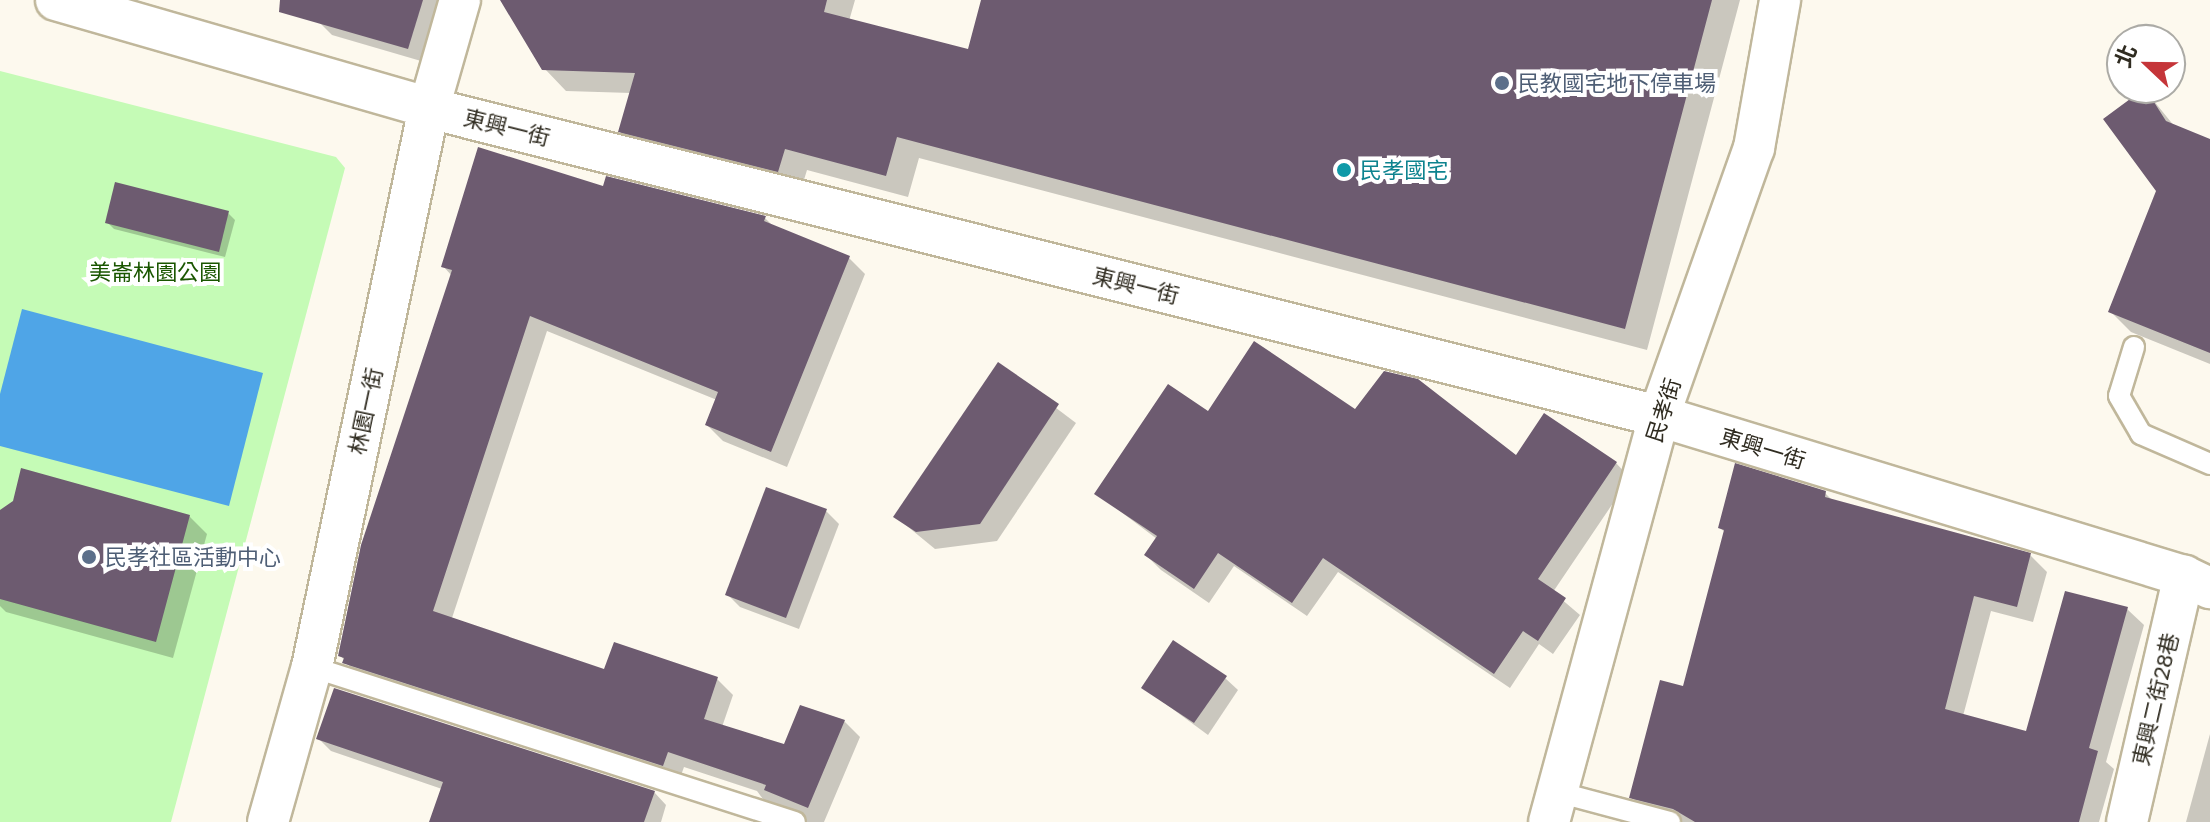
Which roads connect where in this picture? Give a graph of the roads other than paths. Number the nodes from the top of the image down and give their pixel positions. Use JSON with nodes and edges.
{"nodes":[{"id":1,"x":56,"y":0,"type":"edge"},
{"id":2,"x":460,"y":0,"type":"edge"},
{"id":3,"x":1780,"y":0,"type":"edge"},
{"id":4,"x":429,"y":108,"type":"junction"},
{"id":5,"x":2134,"y":347,"type":"dead end"},
{"id":6,"x":1659,"y":416,"type":"junction"},
{"id":7,"x":2210,"y":464,"type":"edge"},
{"id":8,"x":2197,"y":582,"type":"edge"},
{"id":9,"x":312,"y":667,"type":"junction"},
{"id":10,"x":1553,"y":807,"type":"edge"},
{"id":11,"x":268,"y":822,"type":"edge"},
{"id":12,"x":795,"y":822,"type":"edge"},
{"id":13,"x":1670,"y":822,"type":"edge"},
{"id":14,"x":2127,"y":822,"type":"edge"}],
"edges":[{"from":1,"to":4,"type":"street","name":"東興一街"},
{"from":2,"to":4,"type":"street","name":"林園一街"},
{"from":3,"to":6,"type":"street","name":"民孝街"},
{"from":4,"to":6,"type":"street","name":"東興一街"},
{"from":4,"to":9,"type":"street","name":"林園一街"},
{"from":5,"to":7,"type":"lane"},
{"from":6,"to":8,"type":"street","name":"東興一街"},
{"from":6,"to":10,"type":"street","name":"民孝街"},
{"from":8,"to":14,"type":"street","name":"東興二街28巷"},
{"from":9,"to":11,"type":"street","name":"林園一街"},
{"from":9,"to":12,"type":"lane"},
{"from":10,"to":13,"type":"lane"}]}
